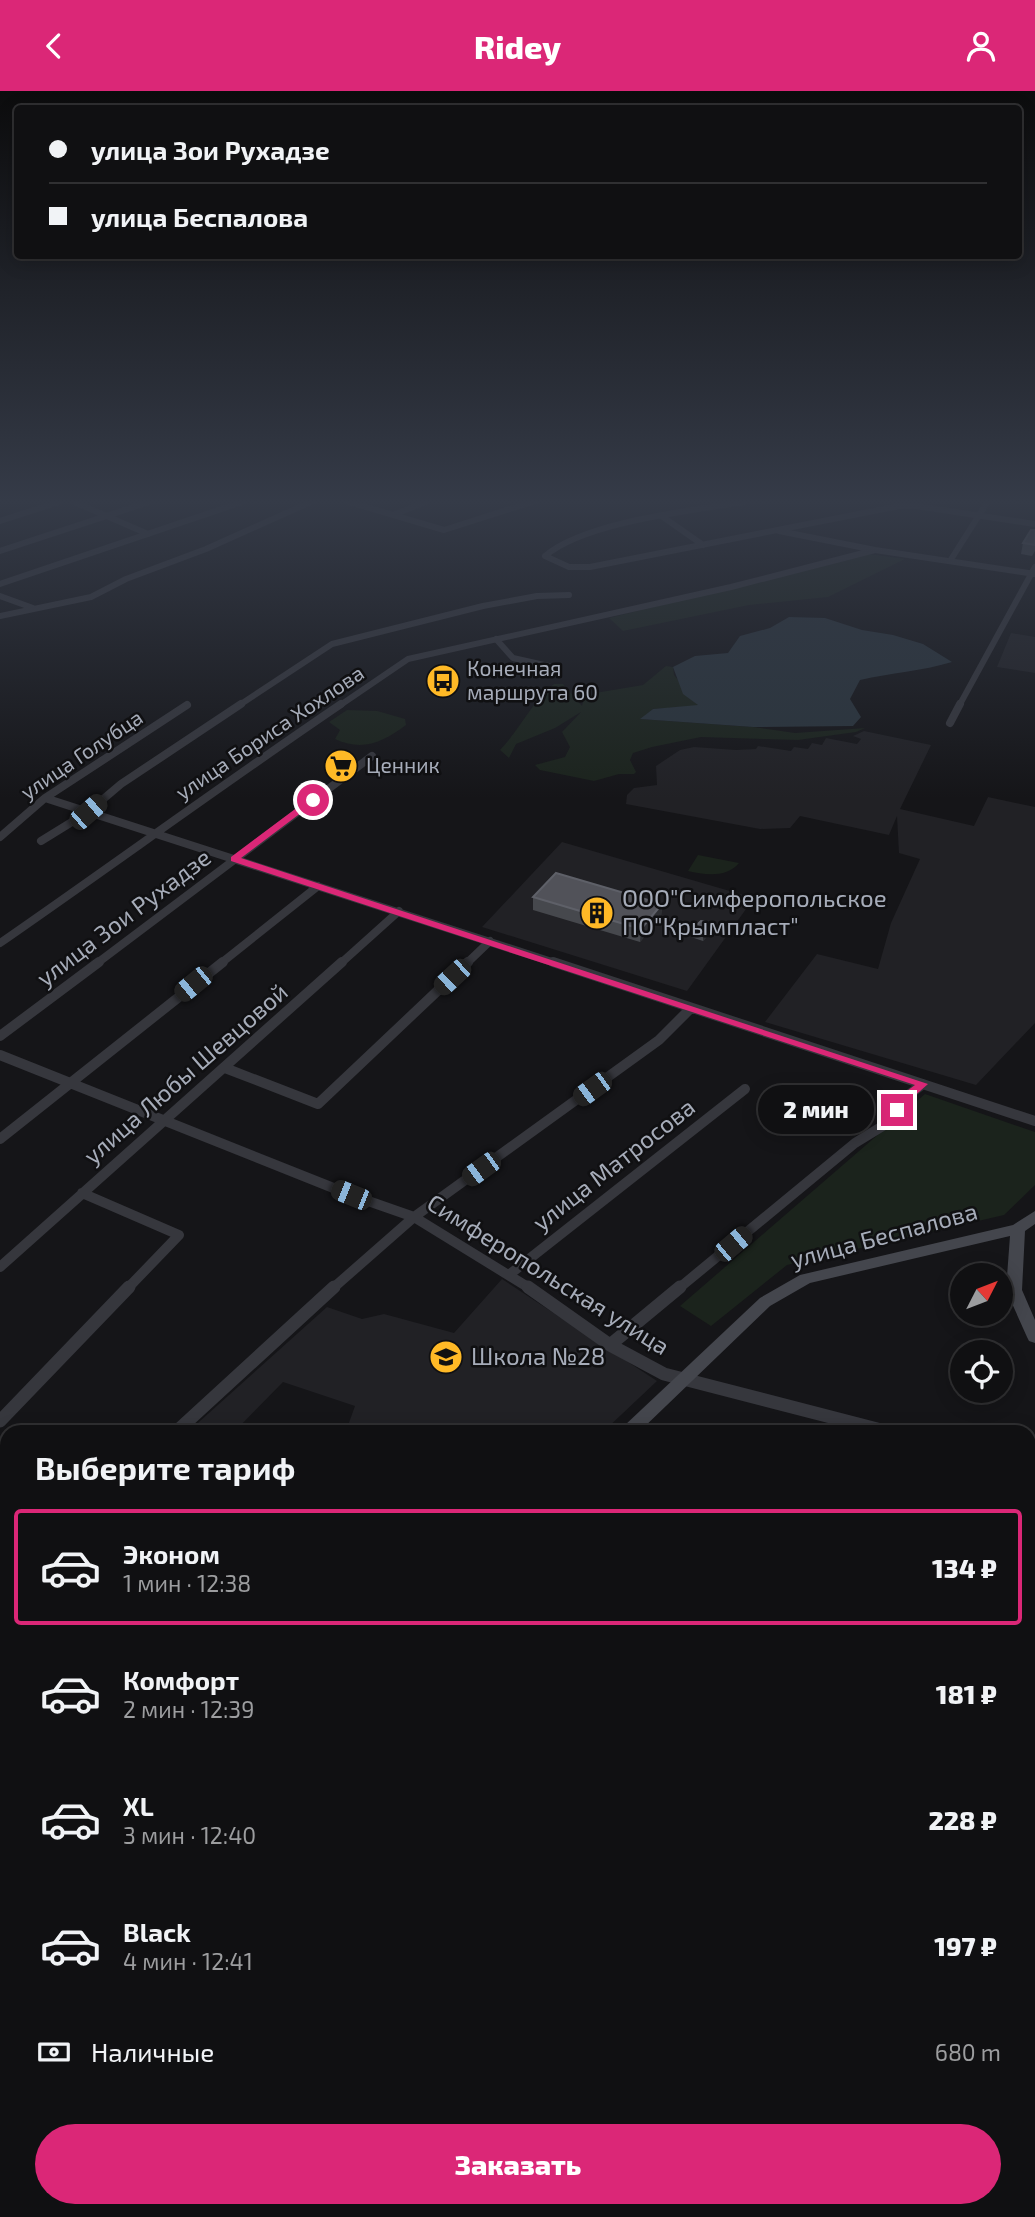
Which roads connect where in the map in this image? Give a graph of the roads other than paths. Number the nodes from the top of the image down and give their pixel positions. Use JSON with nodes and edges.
{"nodes":[{"id":1,"x":11,"y":600,"type":"edge"},
{"id":2,"x":77,"y":600,"type":"edge"},
{"id":3,"x":515,"y":600,"type":"edge"},
{"id":4,"x":672,"y":600,"type":"edge"},
{"id":5,"x":1018,"y":600,"type":"edge"},
{"id":6,"x":35,"y":609,"type":"junction"},
{"id":7,"x":0,"y":616,"type":"edge"},
{"id":8,"x":496,"y":639,"type":"junction"},
{"id":9,"x":554,"y":667,"type":"dead end"},
{"id":10,"x":187,"y":705,"type":"dead end"},
{"id":11,"x":950,"y":723,"type":"dead end"},
{"id":12,"x":372,"y":756,"type":"dead end"},
{"id":13,"x":45,"y":798,"type":"junction"},
{"id":14,"x":88,"y":812,"type":"junction"},
{"id":15,"x":158,"y":834,"type":"junction"},
{"id":16,"x":0,"y":837,"type":"edge"},
{"id":17,"x":40,"y":841,"type":"dead end"},
{"id":18,"x":234,"y":859,"type":"junction"},
{"id":19,"x":318,"y":885,"type":"junction"},
{"id":20,"x":399,"y":911,"type":"junction"},
{"id":21,"x":490,"y":941,"type":"junction"},
{"id":22,"x":0,"y":943,"type":"edge"},
{"id":23,"x":691,"y":1008,"type":"junction"},
{"id":24,"x":0,"y":1035,"type":"edge"},
{"id":25,"x":0,"y":1055,"type":"edge"},
{"id":26,"x":225,"y":1068,"type":"junction"},
{"id":27,"x":69,"y":1082,"type":"junction"},
{"id":28,"x":923,"y":1084,"type":"junction"},
{"id":29,"x":745,"y":1089,"type":"dead end"},
{"id":30,"x":164,"y":1120,"type":"junction"},
{"id":31,"x":1035,"y":1121,"type":"edge"},
{"id":32,"x":0,"y":1139,"type":"edge"},
{"id":33,"x":82,"y":1193,"type":"junction"},
{"id":34,"x":1035,"y":1216,"type":"edge"},
{"id":35,"x":414,"y":1217,"type":"junction"},
{"id":36,"x":1018,"y":1229,"type":"junction"},
{"id":37,"x":990,"y":1235,"type":"junction"},
{"id":38,"x":1016,"y":1254,"type":"junction"},
{"id":39,"x":0,"y":1267,"type":"edge"},
{"id":40,"x":510,"y":1274,"type":"junction"},
{"id":41,"x":1035,"y":1337,"type":"edge"},
{"id":42,"x":610,"y":1345,"type":"junction"},
{"id":43,"x":686,"y":1378,"type":"junction"},
{"id":44,"x":0,"y":1421,"type":"edge"},
{"id":45,"x":183,"y":1425,"type":"edge"},
{"id":46,"x":637,"y":1425,"type":"edge"},
{"id":47,"x":862,"y":1425,"type":"edge"}],
"edges":[{"from":1,"to":6,"type":"street"},
{"from":2,"to":6,"type":"street"},
{"from":3,"to":14,"type":"street"},
{"from":4,"to":8,"type":"street","name":"улица Бориса Хохлова"},
{"from":5,"to":11,"type":"street"},
{"from":6,"to":7,"type":"street"},
{"from":8,"to":9,"type":"street"},
{"from":8,"to":15,"type":"street","name":"улица Бориса Хохлова"},
{"from":10,"to":13,"type":"street","name":"улица Голубца"},
{"from":12,"to":18,"type":"street","name":"улица Зои Рухадзе"},
{"from":13,"to":14,"type":"street"},
{"from":13,"to":16,"type":"street","name":"улица Голубца"},
{"from":14,"to":15,"type":"street"},
{"from":14,"to":17,"type":"street"},
{"from":15,"to":18,"type":"street"},
{"from":15,"to":22,"type":"street","name":"улица Бориса Хохлова"},
{"from":18,"to":19,"type":"street"},
{"from":18,"to":24,"type":"street","name":"улица Зои Рухадзе"},
{"from":19,"to":20,"type":"street"},
{"from":19,"to":27,"type":"street"},
{"from":20,"to":21,"type":"street"},
{"from":20,"to":26,"type":"street","name":"улица Любы Шевцовой"},
{"from":21,"to":23,"type":"street"},
{"from":21,"to":26,"type":"street"},
{"from":23,"to":28,"type":"street"},
{"from":23,"to":35,"type":"street"},
{"from":25,"to":27,"type":"street","name":"Симферопольская улица"},
{"from":26,"to":30,"type":"street","name":"улица Любы Шевцовой"},
{"from":27,"to":30,"type":"street","name":"Симферопольская улица"},
{"from":27,"to":32,"type":"street"},
{"from":28,"to":31,"type":"street"},
{"from":28,"to":42,"type":"street"},
{"from":29,"to":40,"type":"street","name":"улица Матросова"},
{"from":30,"to":33,"type":"street","name":"улица Любы Шевцовой"},
{"from":30,"to":35,"type":"street","name":"Симферопольская улица"},
{"from":33,"to":39,"type":"street","name":"улица Любы Шевцовой"},
{"from":33,"to":44,"type":"street"},
{"from":34,"to":36,"type":"main road","name":"улица Беспалова"},
{"from":35,"to":40,"type":"street","name":"Симферопольская улица"},
{"from":35,"to":45,"type":"street"},
{"from":36,"to":37,"type":"main road","name":"улица Беспалова"},
{"from":36,"to":38,"type":"main road"},
{"from":37,"to":38,"type":"main road"},
{"from":37,"to":43,"type":"main road","name":"улица Беспалова"},
{"from":38,"to":41,"type":"main road"},
{"from":40,"to":42,"type":"street","name":"Симферопольская улица"},
{"from":42,"to":43,"type":"street","name":"Симферопольская улица"},
{"from":43,"to":46,"type":"main road","name":"улица Беспалова"},
{"from":43,"to":47,"type":"street","name":"Симферопольская улица"}]}
